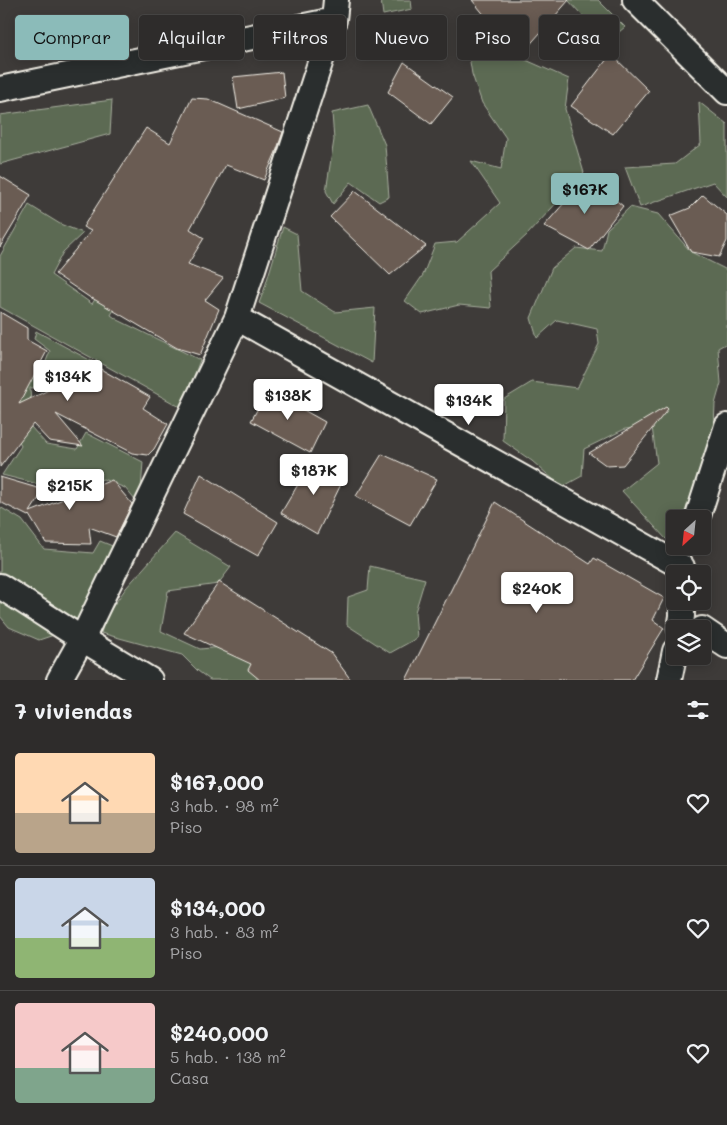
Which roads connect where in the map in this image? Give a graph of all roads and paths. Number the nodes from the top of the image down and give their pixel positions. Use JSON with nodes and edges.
{"nodes":[{"id":1,"x":634,"y":0,"type":"edge"},
{"id":2,"x":335,"y":10,"type":"edge"},
{"id":3,"x":0,"y":89,"type":"edge"},
{"id":4,"x":727,"y":92,"type":"edge"},
{"id":5,"x":237,"y":318,"type":"junction"},
{"id":6,"x":727,"y":426,"type":"edge"},
{"id":7,"x":700,"y":510,"type":"edge"},
{"id":8,"x":684,"y":562,"type":"edge"},
{"id":9,"x":0,"y":586,"type":"edge"},
{"id":10,"x":711,"y":635,"type":"edge"},
{"id":11,"x":82,"y":639,"type":"junction"},
{"id":12,"x":727,"y":646,"type":"edge"},
{"id":13,"x":672,"y":665,"type":"edge"},
{"id":14,"x":58,"y":680,"type":"edge"},
{"id":15,"x":150,"y":680,"type":"edge"},
{"id":16,"x":669,"y":680,"type":"edge"}],
"edges":[{"from":1,"to":4,"type":"street"},
{"from":2,"to":3,"type":"street"},
{"from":2,"to":5,"type":"street"},
{"from":5,"to":8,"type":"street"},
{"from":5,"to":11,"type":"street"},
{"from":6,"to":7,"type":"street"},
{"from":9,"to":11,"type":"street"},
{"from":10,"to":12,"type":"street"},
{"from":11,"to":14,"type":"street"},
{"from":11,"to":15,"type":"street"},
{"from":13,"to":16,"type":"street"}]}
